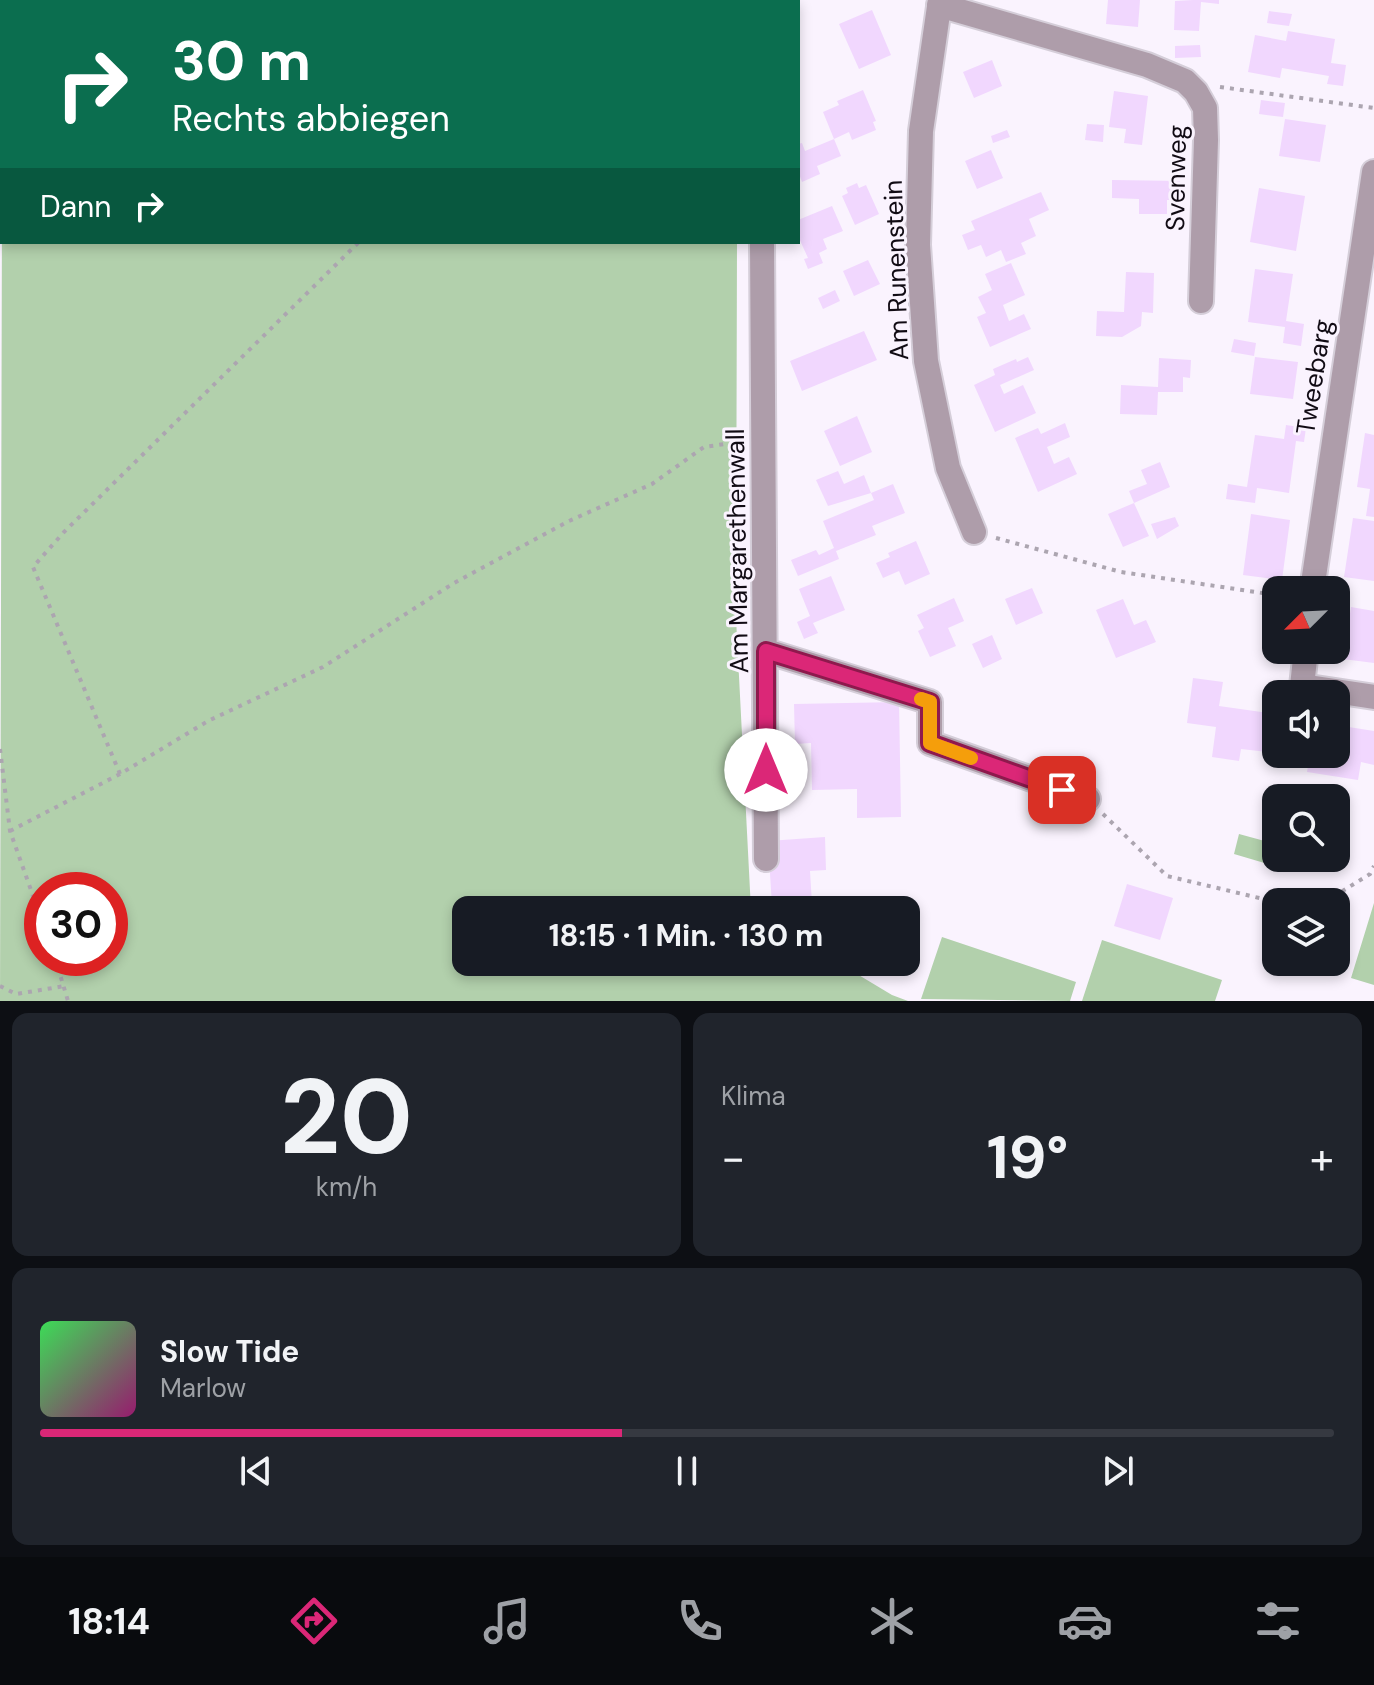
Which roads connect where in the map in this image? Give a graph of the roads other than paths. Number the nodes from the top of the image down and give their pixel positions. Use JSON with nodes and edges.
{"nodes":[{"id":1,"x":939,"y":2,"type":"edge"},
{"id":2,"x":1374,"y":172,"type":"edge"},
{"id":3,"x":762,"y":244,"type":"edge"},
{"id":4,"x":1201,"y":301,"type":"dead end"},
{"id":5,"x":974,"y":532,"type":"road end"},
{"id":6,"x":1314,"y":576,"type":"edge"},
{"id":7,"x":766,"y":651,"type":"junction"},
{"id":8,"x":1304,"y":664,"type":"edge"},
{"id":9,"x":1374,"y":697,"type":"edge"},
{"id":10,"x":1088,"y":799,"type":"road end"},
{"id":11,"x":766,"y":859,"type":"dead end"}],
"edges":[{"from":1,"to":4,"type":"street","name":"Svenweg"},
{"from":1,"to":5,"type":"street","name":"Am Runenstein"},
{"from":2,"to":6,"type":"street","name":"Tweebarg"},
{"from":3,"to":7,"type":"street","name":"Am Margarethenwall"},
{"from":7,"to":10,"type":"street"},
{"from":7,"to":11,"type":"street","name":"Am Margarethenwall"},
{"from":8,"to":9,"type":"street"}]}
